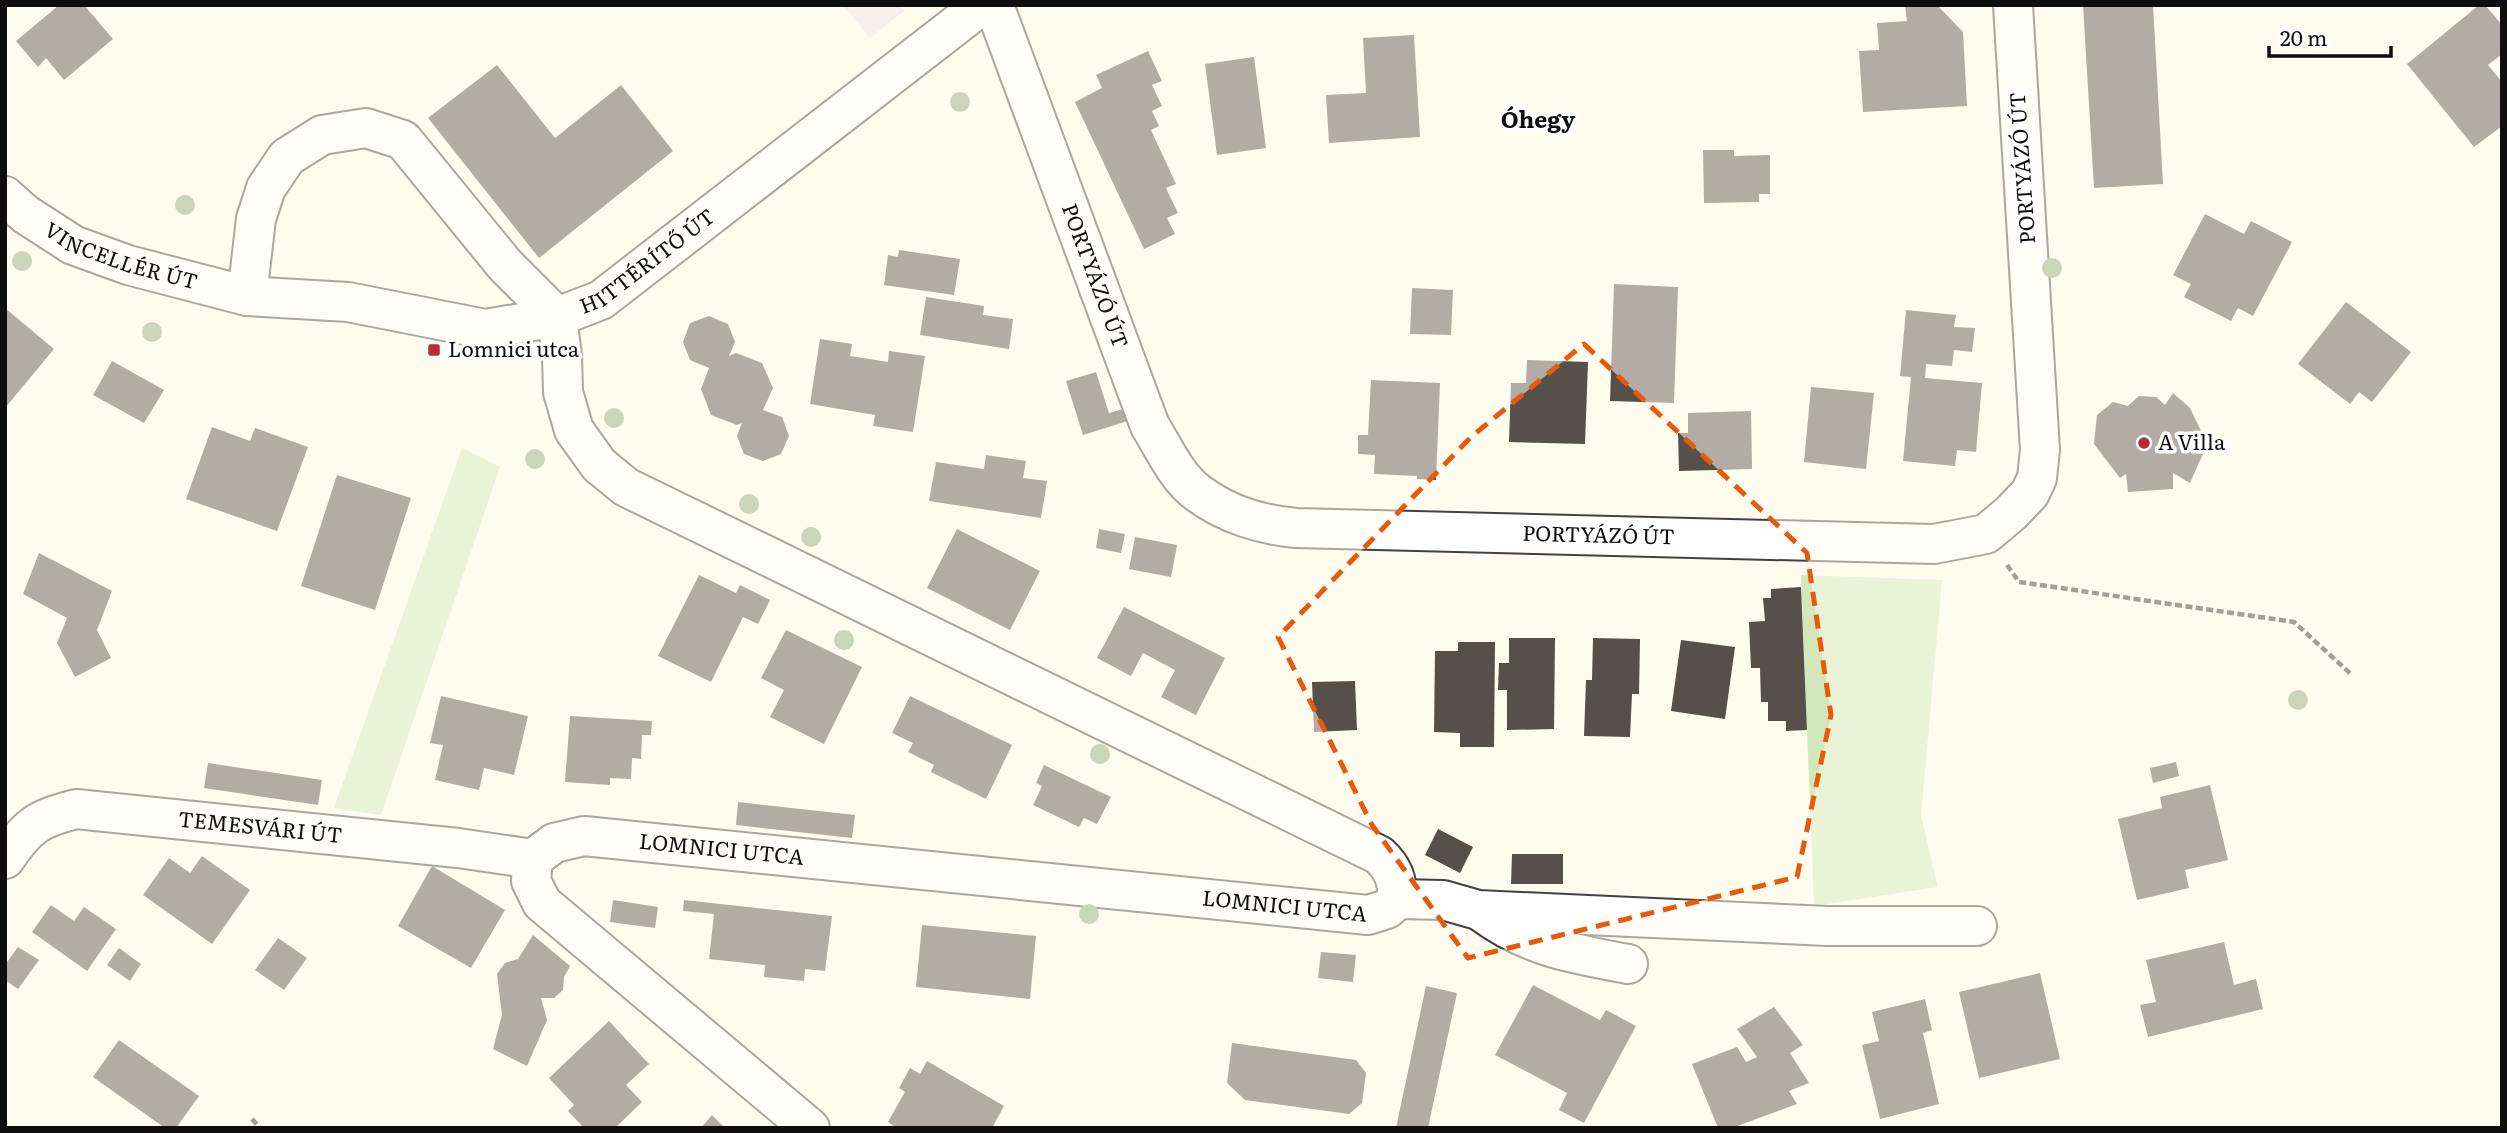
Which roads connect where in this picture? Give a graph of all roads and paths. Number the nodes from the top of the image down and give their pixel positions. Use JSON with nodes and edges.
{"nodes":[{"id":1,"x":982,"y":5,"type":"edge"},
{"id":2,"x":994,"y":5,"type":"edge"},
{"id":3,"x":2013,"y":5,"type":"edge"},
{"id":4,"x":5,"y":196,"type":"edge"},
{"id":5,"x":247,"y":296,"type":"junction"},
{"id":6,"x":557,"y":317,"type":"junction"},
{"id":7,"x":1986,"y":534,"type":"junction"},
{"id":8,"x":2352,"y":675,"type":"dead end"},
{"id":9,"x":5,"y":859,"type":"edge"},
{"id":10,"x":533,"y":859,"type":"junction"},
{"id":11,"x":1398,"y":898,"type":"junction"},
{"id":12,"x":1478,"y":910,"type":"junction"},
{"id":13,"x":1977,"y":926,"type":"dead end"},
{"id":14,"x":1628,"y":964,"type":"dead end"},
{"id":15,"x":252,"y":1119,"type":"dead end"},
{"id":16,"x":260,"y":1128,"type":"edge"},
{"id":17,"x":810,"y":1128,"type":"edge"}],
"edges":[{"from":1,"to":6,"type":"street","name":"HITTÉRÍTŐ ÚT"},
{"from":2,"to":7,"type":"street","name":"PORTYÁZÓ ÚT"},
{"from":3,"to":7,"type":"street","name":"PORTYÁZÓ ÚT"},
{"from":4,"to":5,"type":"street","name":"VINCELLÉR ÚT"},
{"from":5,"to":6,"type":"street","name":"HITTÉRÍTŐ ÚT"},
{"from":5,"to":6,"type":"street"},
{"from":6,"to":11,"type":"street","name":"LOMNICI UTCA"},
{"from":7,"to":8,"type":"path"},
{"from":9,"to":10,"type":"street","name":"TEMESVÁRI ÚT"},
{"from":10,"to":11,"type":"street","name":"LOMNICI UTCA"},
{"from":10,"to":17,"type":"street"},
{"from":11,"to":12,"type":"street"},
{"from":12,"to":13,"type":"street"},
{"from":12,"to":14,"type":"street"},
{"from":15,"to":16,"type":"path"}]}
